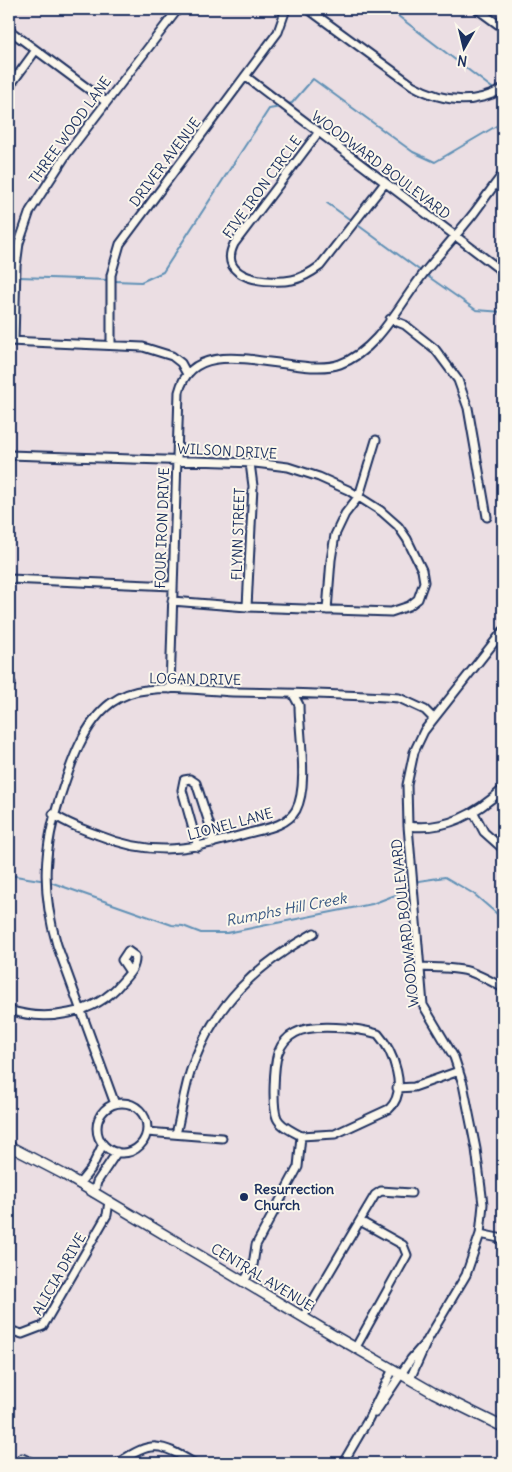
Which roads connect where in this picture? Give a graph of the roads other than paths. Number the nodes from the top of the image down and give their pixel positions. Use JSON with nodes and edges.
{"nodes":[{"id":1,"x":178,"y":9,"type":"edge"},
{"id":2,"x":286,"y":9,"type":"edge"},
{"id":3,"x":308,"y":9,"type":"edge"},
{"id":4,"x":477,"y":9,"type":"edge"},
{"id":5,"x":503,"y":28,"type":"edge"},
{"id":6,"x":9,"y":30,"type":"edge"},
{"id":7,"x":36,"y":50,"type":"junction"},
{"id":8,"x":245,"y":76,"type":"junction"},
{"id":9,"x":9,"y":87,"type":"edge"},
{"id":10,"x":503,"y":89,"type":"edge"},
{"id":11,"x":106,"y":102,"type":"junction"},
{"id":12,"x":318,"y":133,"type":"junction"},
{"id":13,"x":503,"y":174,"type":"edge"},
{"id":14,"x":385,"y":183,"type":"junction"},
{"id":15,"x":456,"y":236,"type":"junction"},
{"id":16,"x":503,"y":272,"type":"edge"},
{"id":17,"x":390,"y":319,"type":"junction"},
{"id":18,"x":11,"y":341,"type":"edge"},
{"id":19,"x":111,"y":346,"type":"junction"},
{"id":20,"x":187,"y":374,"type":"junction"},
{"id":21,"x":376,"y":440,"type":"dead end"},
{"id":22,"x":9,"y":455,"type":"edge"},
{"id":23,"x":177,"y":460,"type":"junction"},
{"id":24,"x":250,"y":463,"type":"junction"},
{"id":25,"x":359,"y":496,"type":"junction"},
{"id":26,"x":487,"y":517,"type":"dead end"},
{"id":27,"x":9,"y":579,"type":"edge"},
{"id":28,"x":173,"y":586,"type":"junction"},
{"id":29,"x":172,"y":601,"type":"junction"},
{"id":30,"x":247,"y":607,"type":"junction"},
{"id":31,"x":327,"y":610,"type":"junction"},
{"id":32,"x":503,"y":631,"type":"edge"},
{"id":33,"x":170,"y":689,"type":"junction"},
{"id":34,"x":293,"y":694,"type":"junction"},
{"id":35,"x":433,"y":718,"type":"junction"},
{"id":36,"x":503,"y":790,"type":"edge"},
{"id":37,"x":474,"y":813,"type":"junction"},
{"id":38,"x":53,"y":814,"type":"junction"},
{"id":39,"x":408,"y":826,"type":"junction"},
{"id":40,"x":212,"y":843,"type":"junction"},
{"id":41,"x":198,"y":847,"type":"junction"},
{"id":42,"x":503,"y":849,"type":"edge"},
{"id":43,"x":314,"y":933,"type":"dead end"},
{"id":44,"x":419,"y":967,"type":"junction"},
{"id":45,"x":130,"y":972,"type":"dead end"},
{"id":46,"x":503,"y":988,"type":"edge"},
{"id":47,"x":80,"y":1009,"type":"junction"},
{"id":48,"x":9,"y":1010,"type":"edge"},
{"id":49,"x":459,"y":1072,"type":"junction"},
{"id":50,"x":397,"y":1088,"type":"junction"},
{"id":51,"x":115,"y":1104,"type":"junction"},
{"id":52,"x":147,"y":1132,"type":"junction"},
{"id":53,"x":176,"y":1134,"type":"junction"},
{"id":54,"x":301,"y":1136,"type":"junction"},
{"id":55,"x":222,"y":1138,"type":"dead end"},
{"id":56,"x":103,"y":1144,"type":"junction"},
{"id":57,"x":9,"y":1146,"type":"edge"},
{"id":58,"x":117,"y":1152,"type":"junction"},
{"id":59,"x":79,"y":1184,"type":"junction"},
{"id":60,"x":94,"y":1193,"type":"junction"},
{"id":61,"x":411,"y":1193,"type":"dead end"},
{"id":62,"x":109,"y":1201,"type":"junction"},
{"id":63,"x":360,"y":1221,"type":"junction"},
{"id":64,"x":480,"y":1234,"type":"junction"},
{"id":65,"x":503,"y":1239,"type":"edge"},
{"id":66,"x":244,"y":1282,"type":"junction"},
{"id":67,"x":303,"y":1317,"type":"junction"},
{"id":68,"x":9,"y":1330,"type":"edge"},
{"id":69,"x":356,"y":1347,"type":"junction"},
{"id":70,"x":393,"y":1369,"type":"junction"},
{"id":71,"x":406,"y":1376,"type":"junction"},
{"id":72,"x":368,"y":1420,"type":"junction"},
{"id":73,"x":503,"y":1427,"type":"edge"},
{"id":74,"x":22,"y":1458,"type":"dead end"},
{"id":75,"x":33,"y":1463,"type":"edge"},
{"id":76,"x":118,"y":1463,"type":"edge"},
{"id":77,"x":194,"y":1463,"type":"edge"},
{"id":78,"x":343,"y":1463,"type":"edge"}],
"edges":[{"from":1,"to":11,"type":"street","name":"THREE WOOD LANE"},
{"from":2,"to":8,"type":"street","name":"DRIVER AVENUE"},
{"from":3,"to":10,"type":"street"},
{"from":4,"to":5,"type":"street"},
{"from":6,"to":7,"type":"street"},
{"from":7,"to":9,"type":"street"},
{"from":7,"to":11,"type":"street"},
{"from":8,"to":12,"type":"street","name":"WOODWARD BOULEVARD"},
{"from":8,"to":19,"type":"street","name":"DRIVER AVENUE"},
{"from":11,"to":18,"type":"street","name":"THREE WOOD LANE"},
{"from":12,"to":14,"type":"street","name":"WOODWARD BOULEVARD"},
{"from":12,"to":14,"type":"street","name":"FIVE IRON CIRCLE"},
{"from":13,"to":15,"type":"street"},
{"from":14,"to":15,"type":"street","name":"WOODWARD BOULEVARD"},
{"from":15,"to":16,"type":"street","name":"WOODWARD BOULEVARD"},
{"from":15,"to":17,"type":"street"},
{"from":17,"to":20,"type":"street"},
{"from":17,"to":26,"type":"street"},
{"from":18,"to":19,"type":"street"},
{"from":19,"to":20,"type":"street"},
{"from":20,"to":23,"type":"street","name":"FOUR IRON DRIVE"},
{"from":21,"to":25,"type":"street"},
{"from":22,"to":23,"type":"street","name":"WILSON DRIVE"},
{"from":23,"to":24,"type":"street","name":"WILSON DRIVE"},
{"from":23,"to":28,"type":"street","name":"FOUR IRON DRIVE"},
{"from":24,"to":25,"type":"street","name":"WILSON DRIVE"},
{"from":24,"to":30,"type":"street","name":"FLYNN STREET"},
{"from":25,"to":31,"type":"street"},
{"from":25,"to":31,"type":"street","name":"WILSON DRIVE"},
{"from":27,"to":28,"type":"street"},
{"from":28,"to":29,"type":"street","name":"FOUR IRON DRIVE"},
{"from":29,"to":30,"type":"street","name":"WILSON DRIVE"},
{"from":29,"to":33,"type":"street","name":"FOUR IRON DRIVE"},
{"from":30,"to":31,"type":"street","name":"WILSON DRIVE"},
{"from":32,"to":35,"type":"street","name":"WOODWARD BOULEVARD"},
{"from":33,"to":34,"type":"street","name":"LOGAN DRIVE"},
{"from":33,"to":38,"type":"street","name":"LOGAN DRIVE"},
{"from":34,"to":35,"type":"street","name":"LOGAN DRIVE"},
{"from":34,"to":40,"type":"street","name":"LIONEL LANE"},
{"from":35,"to":39,"type":"street","name":"WOODWARD BOULEVARD"},
{"from":36,"to":37,"type":"street"},
{"from":37,"to":39,"type":"street"},
{"from":37,"to":42,"type":"street"},
{"from":38,"to":41,"type":"street","name":"LIONEL LANE"},
{"from":38,"to":47,"type":"street","name":"LOGAN DRIVE"},
{"from":39,"to":44,"type":"street","name":"WOODWARD BOULEVARD"},
{"from":40,"to":41,"type":"street","name":"LIONEL LANE"},
{"from":40,"to":41,"type":"street"},
{"from":43,"to":53,"type":"street"},
{"from":44,"to":46,"type":"street"},
{"from":44,"to":49,"type":"street","name":"WOODWARD BOULEVARD"},
{"from":45,"to":47,"type":"street"},
{"from":47,"to":48,"type":"street"},
{"from":47,"to":51,"type":"street","name":"LOGAN DRIVE"},
{"from":49,"to":50,"type":"street"},
{"from":49,"to":64,"type":"street","name":"WOODWARD BOULEVARD"},
{"from":50,"to":54,"type":"street"},
{"from":50,"to":54,"type":"street"},
{"from":51,"to":52,"type":"street"},
{"from":51,"to":56,"type":"street"},
{"from":52,"to":53,"type":"street"},
{"from":52,"to":58,"type":"street"},
{"from":53,"to":55,"type":"street"},
{"from":54,"to":66,"type":"street"},
{"from":56,"to":58,"type":"street"},
{"from":56,"to":59,"type":"street"},
{"from":57,"to":59,"type":"street","name":"CENTRAL AVENUE"},
{"from":58,"to":60,"type":"street"},
{"from":59,"to":60,"type":"street","name":"CENTRAL AVENUE"},
{"from":60,"to":62,"type":"street","name":"CENTRAL AVENUE"},
{"from":61,"to":63,"type":"street"},
{"from":62,"to":66,"type":"street","name":"CENTRAL AVENUE"},
{"from":62,"to":68,"type":"street","name":"ALICIA DRIVE"},
{"from":63,"to":67,"type":"street"},
{"from":63,"to":69,"type":"street"},
{"from":64,"to":65,"type":"street"},
{"from":64,"to":71,"type":"street","name":"WOODWARD BOULEVARD"},
{"from":66,"to":67,"type":"street","name":"CENTRAL AVENUE"},
{"from":67,"to":69,"type":"street","name":"CENTRAL AVENUE"},
{"from":69,"to":70,"type":"street","name":"CENTRAL AVENUE"},
{"from":70,"to":71,"type":"street","name":"CENTRAL AVENUE"},
{"from":70,"to":72,"type":"street"},
{"from":71,"to":72,"type":"street","name":"WOODWARD BOULEVARD"},
{"from":71,"to":73,"type":"street","name":"CENTRAL AVENUE"},
{"from":72,"to":78,"type":"street"},
{"from":74,"to":75,"type":"street"},
{"from":76,"to":77,"type":"street"}]}
